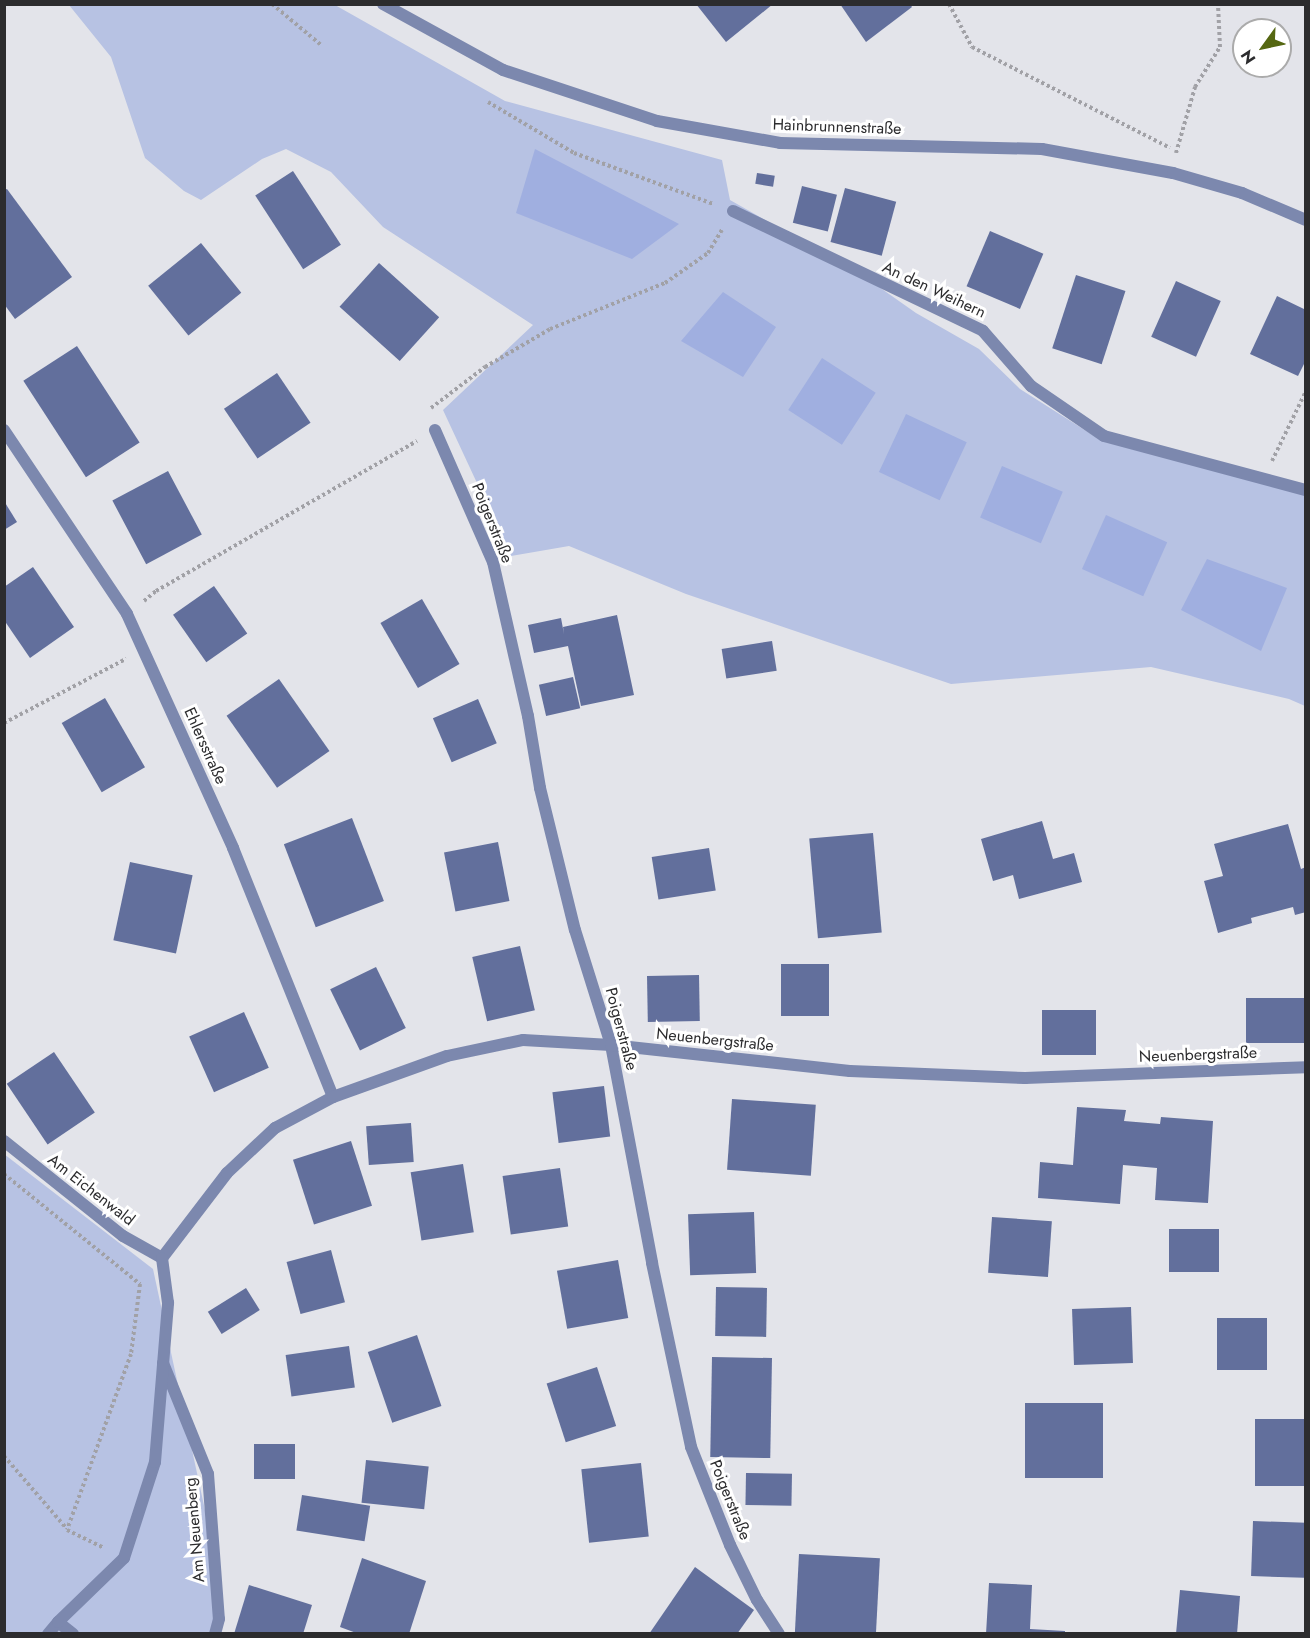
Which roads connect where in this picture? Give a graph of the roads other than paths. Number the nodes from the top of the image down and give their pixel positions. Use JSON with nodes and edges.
{"nodes":[{"id":1,"x":383,"y":4,"type":"edge"},
{"id":2,"x":733,"y":211,"type":"road end"},
{"id":3,"x":1305,"y":220,"type":"edge"},
{"id":4,"x":4,"y":430,"type":"edge"},
{"id":5,"x":435,"y":430,"type":"road end"},
{"id":6,"x":1305,"y":490,"type":"edge"},
{"id":7,"x":611,"y":1045,"type":"junction"},
{"id":8,"x":1305,"y":1067,"type":"edge"},
{"id":9,"x":333,"y":1097,"type":"junction"},
{"id":10,"x":4,"y":1141,"type":"edge"},
{"id":11,"x":162,"y":1258,"type":"junction"},
{"id":12,"x":161,"y":1359,"type":"junction"},
{"id":13,"x":58,"y":1622,"type":"junction"},
{"id":14,"x":48,"y":1634,"type":"edge"},
{"id":15,"x":73,"y":1634,"type":"edge"},
{"id":16,"x":215,"y":1634,"type":"edge"},
{"id":17,"x":779,"y":1634,"type":"edge"}],
"edges":[{"from":1,"to":3,"type":"street","name":"Hainbrunnenstraße"},
{"from":2,"to":6,"type":"street","name":"An den Weihern"},
{"from":4,"to":9,"type":"street","name":"Ehlersstraße"},
{"from":5,"to":7,"type":"street","name":"Poigerstraße"},
{"from":7,"to":8,"type":"street","name":"Neuenbergstraße"},
{"from":7,"to":9,"type":"street","name":"Neuenbergstraße"},
{"from":7,"to":17,"type":"street","name":"Poigerstraße"},
{"from":9,"to":11,"type":"street","name":"Neuenbergstraße"},
{"from":10,"to":11,"type":"street","name":"Am Eichenwald"},
{"from":11,"to":12,"type":"street","name":"Am Neuenberg"},
{"from":12,"to":13,"type":"street","name":"Am Neuenberg"},
{"from":12,"to":16,"type":"street","name":"Am Neuenberg"},
{"from":13,"to":14,"type":"street","name":"Am Neuenberg"},
{"from":13,"to":15,"type":"street"}]}
